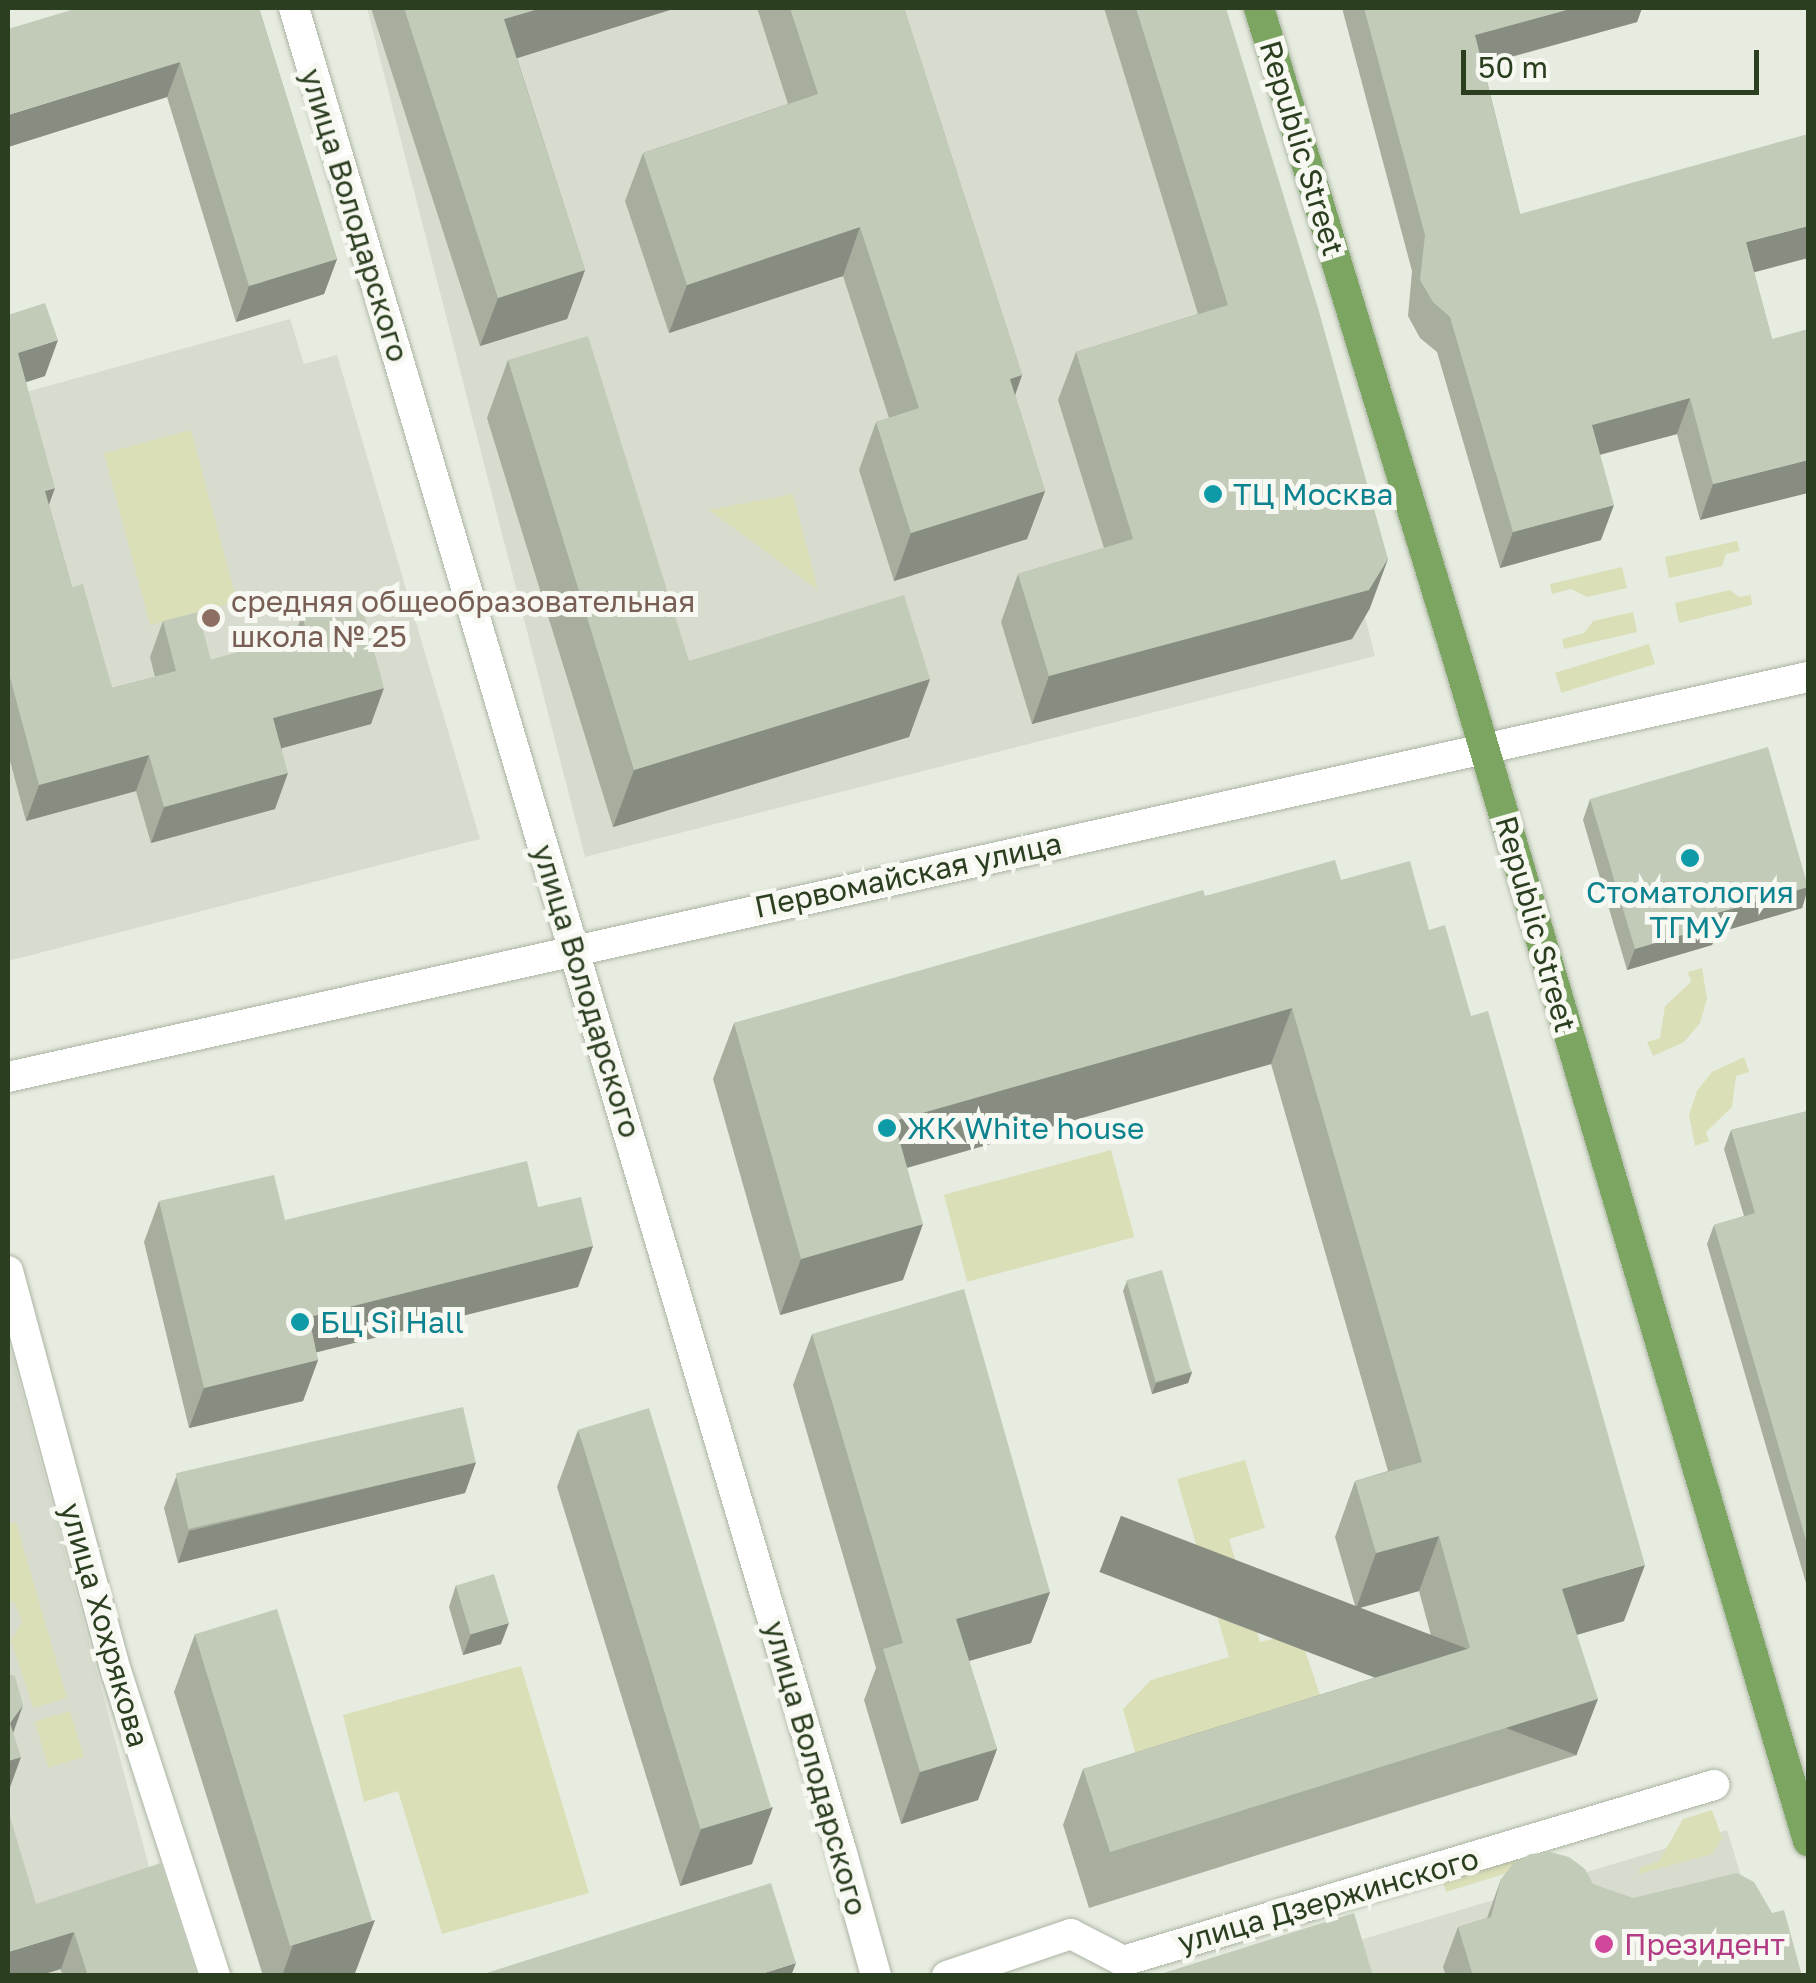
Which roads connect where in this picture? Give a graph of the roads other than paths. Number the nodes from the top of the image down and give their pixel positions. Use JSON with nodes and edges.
{"nodes":[{"id":1,"x":294,"y":8,"type":"edge"},
{"id":2,"x":1259,"y":8,"type":"edge"},
{"id":3,"x":1808,"y":676,"type":"edge"},
{"id":4,"x":1485,"y":749,"type":"junction"},
{"id":5,"x":574,"y":948,"type":"junction"},
{"id":6,"x":8,"y":1077,"type":"edge"},
{"id":7,"x":8,"y":1272,"type":"edge"},
{"id":8,"x":1714,"y":1785,"type":"dead end"},
{"id":9,"x":1808,"y":1841,"type":"edge"},
{"id":10,"x":215,"y":1976,"type":"edge"},
{"id":11,"x":876,"y":1976,"type":"edge"},
{"id":12,"x":947,"y":1976,"type":"edge"}],
"edges":[{"from":1,"to":5,"type":"street","name":"улица Володарского"},
{"from":2,"to":4,"type":"main road","name":"Republic Street"},
{"from":3,"to":4,"type":"street","name":"Первомайская улица"},
{"from":4,"to":5,"type":"street","name":"Первомайская улица"},
{"from":4,"to":9,"type":"main road","name":"Republic Street"},
{"from":5,"to":6,"type":"street","name":"Первомайская улица"},
{"from":5,"to":11,"type":"street","name":"улица Володарского"},
{"from":7,"to":10,"type":"street","name":"улица Хохрякова"},
{"from":8,"to":12,"type":"street","name":"улица Дзержинского"}]}
